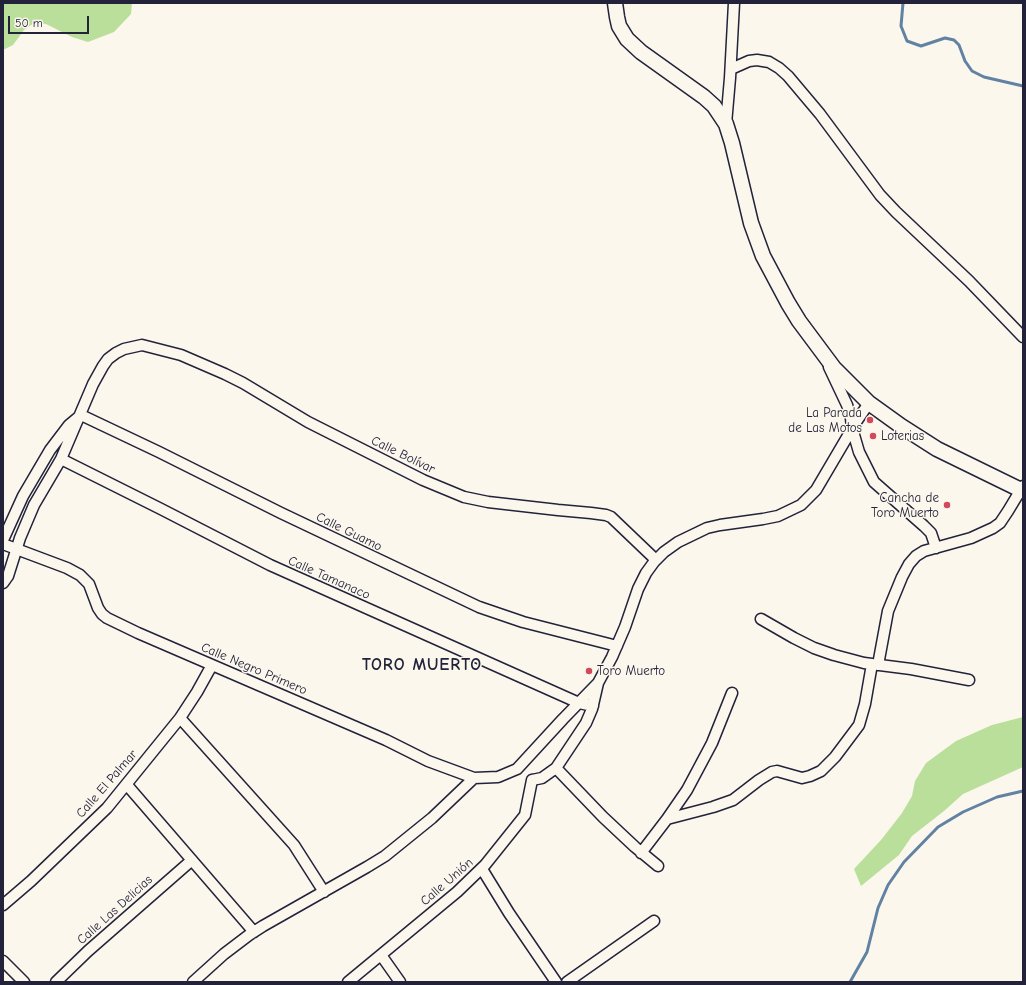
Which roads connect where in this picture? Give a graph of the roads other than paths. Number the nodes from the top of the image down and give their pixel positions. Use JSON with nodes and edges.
{"nodes":[{"id":1,"x":615,"y":3,"type":"edge"},
{"id":2,"x":734,"y":3,"type":"edge"},
{"id":3,"x":731,"y":69,"type":"junction"},
{"id":4,"x":726,"y":124,"type":"junction"},
{"id":5,"x":1023,"y":337,"type":"edge"},
{"id":6,"x":814,"y":341,"type":"junction"},
{"id":7,"x":869,"y":403,"type":"junction"},
{"id":8,"x":81,"y":415,"type":"junction"},
{"id":9,"x":852,"y":428,"type":"junction"},
{"id":10,"x":61,"y":459,"type":"junction"},
{"id":11,"x":38,"y":472,"type":"junction"},
{"id":12,"x":50,"y":478,"type":"junction"},
{"id":13,"x":1022,"y":489,"type":"edge"},
{"id":14,"x":3,"y":540,"type":"edge"},
{"id":15,"x":3,"y":544,"type":"edge"},
{"id":16,"x":17,"y":548,"type":"junction"},
{"id":17,"x":936,"y":548,"type":"junction"},
{"id":18,"x":656,"y":560,"type":"junction"},
{"id":19,"x":3,"y":583,"type":"edge"},
{"id":20,"x":761,"y":619,"type":"dead end"},
{"id":21,"x":617,"y":646,"type":"junction"},
{"id":22,"x":875,"y":664,"type":"junction"},
{"id":23,"x":212,"y":665,"type":"junction"},
{"id":24,"x":969,"y":680,"type":"dead end"},
{"id":25,"x":598,"y":683,"type":"junction"},
{"id":26,"x":732,"y":692,"type":"dead end"},
{"id":27,"x":579,"y":703,"type":"junction"},
{"id":28,"x":593,"y":706,"type":"junction"},
{"id":29,"x":180,"y":718,"type":"junction"},
{"id":30,"x":556,"y":768,"type":"junction"},
{"id":31,"x":517,"y":769,"type":"junction"},
{"id":32,"x":474,"y":778,"type":"junction"},
{"id":33,"x":532,"y":780,"type":"junction"},
{"id":34,"x":127,"y":785,"type":"junction"},
{"id":35,"x":667,"y":820,"type":"junction"},
{"id":36,"x":641,"y":853,"type":"junction"},
{"id":37,"x":192,"y":860,"type":"junction"},
{"id":38,"x":658,"y":866,"type":"dead end"},
{"id":39,"x":482,"y":869,"type":"junction"},
{"id":40,"x":324,"y":892,"type":"junction"},
{"id":41,"x":3,"y":905,"type":"edge"},
{"id":42,"x":654,"y":921,"type":"dead end"},
{"id":43,"x":254,"y":932,"type":"junction"},
{"id":44,"x":381,"y":955,"type":"junction"},
{"id":45,"x":3,"y":961,"type":"edge"},
{"id":46,"x":24,"y":982,"type":"edge"},
{"id":47,"x":56,"y":982,"type":"edge"},
{"id":48,"x":193,"y":982,"type":"edge"},
{"id":49,"x":348,"y":982,"type":"edge"},
{"id":50,"x":400,"y":982,"type":"edge"},
{"id":51,"x":556,"y":982,"type":"edge"},
{"id":52,"x":567,"y":982,"type":"edge"}],
"edges":[{"from":1,"to":4,"type":"street"},
{"from":2,"to":3,"type":"street"},
{"from":3,"to":4,"type":"street"},
{"from":3,"to":5,"type":"street"},
{"from":4,"to":6,"type":"street"},
{"from":6,"to":7,"type":"street"},
{"from":6,"to":9,"type":"street"},
{"from":7,"to":9,"type":"street"},
{"from":7,"to":13,"type":"street"},
{"from":8,"to":10,"type":"street"},
{"from":8,"to":11,"type":"street"},
{"from":8,"to":18,"type":"street","name":"Calle Bolívar"},
{"from":8,"to":21,"type":"street","name":"Calle Guamo"},
{"from":9,"to":17,"type":"street"},
{"from":9,"to":18,"type":"street"},
{"from":10,"to":12,"type":"street"},
{"from":10,"to":27,"type":"street","name":"Calle Tamanaco"},
{"from":11,"to":12,"type":"street"},
{"from":11,"to":14,"type":"street"},
{"from":12,"to":16,"type":"street"},
{"from":13,"to":17,"type":"street"},
{"from":15,"to":16,"type":"street","name":"Calle Negro Primero"},
{"from":16,"to":19,"type":"street"},
{"from":16,"to":23,"type":"street","name":"Calle Negro Primero"},
{"from":17,"to":22,"type":"street"},
{"from":18,"to":21,"type":"street"},
{"from":20,"to":22,"type":"street"},
{"from":21,"to":25,"type":"street"},
{"from":22,"to":24,"type":"street"},
{"from":22,"to":35,"type":"street"},
{"from":23,"to":29,"type":"street","name":"Calle El Palmar"},
{"from":23,"to":32,"type":"street","name":"Calle Negro Primero"},
{"from":25,"to":27,"type":"street"},
{"from":25,"to":28,"type":"street"},
{"from":26,"to":35,"type":"street"},
{"from":27,"to":28,"type":"street","name":"Calle Tamanaco"},
{"from":27,"to":31,"type":"street"},
{"from":28,"to":30,"type":"street"},
{"from":29,"to":34,"type":"street","name":"Calle El Palmar"},
{"from":29,"to":40,"type":"street"},
{"from":30,"to":33,"type":"street"},
{"from":30,"to":36,"type":"street"},
{"from":31,"to":32,"type":"street","name":"Calle Negro Primero"},
{"from":31,"to":33,"type":"street"},
{"from":32,"to":40,"type":"street"},
{"from":33,"to":39,"type":"street","name":"Calle Unión"},
{"from":34,"to":37,"type":"street"},
{"from":34,"to":41,"type":"street","name":"Calle El Palmar"},
{"from":35,"to":36,"type":"street"},
{"from":36,"to":38,"type":"street"},
{"from":37,"to":43,"type":"street"},
{"from":37,"to":47,"type":"street","name":"Calle Las Delicias"},
{"from":39,"to":44,"type":"street","name":"Calle Unión"},
{"from":39,"to":51,"type":"street"},
{"from":40,"to":43,"type":"street"},
{"from":42,"to":52,"type":"street"},
{"from":43,"to":48,"type":"street"},
{"from":44,"to":49,"type":"street","name":"Calle Unión"},
{"from":44,"to":50,"type":"street"},
{"from":45,"to":46,"type":"street"}]}
